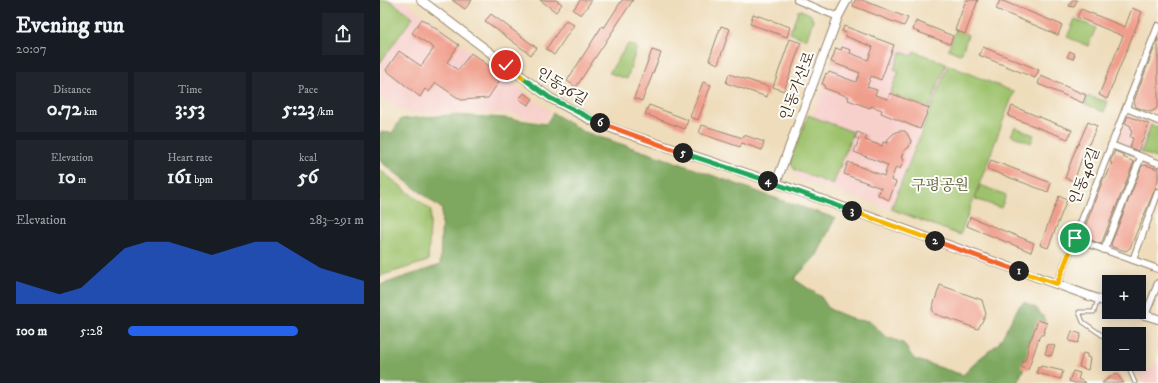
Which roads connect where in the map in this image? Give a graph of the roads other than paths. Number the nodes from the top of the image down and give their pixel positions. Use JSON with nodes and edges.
{"nodes":[{"id":1,"x":420,"y":0,"type":"edge"},
{"id":2,"x":797,"y":0,"type":"edge"},
{"id":3,"x":847,"y":0,"type":"edge"},
{"id":4,"x":838,"y":17,"type":"junction"},
{"id":5,"x":1158,"y":26,"type":"edge"},
{"id":6,"x":1126,"y":108,"type":"junction"},
{"id":7,"x":1157,"y":118,"type":"edge"},
{"id":8,"x":1111,"y":145,"type":"junction"},
{"id":9,"x":1141,"y":157,"type":"junction"},
{"id":10,"x":1158,"y":163,"type":"edge"},
{"id":11,"x":776,"y":183,"type":"junction"},
{"id":12,"x":1158,"y":192,"type":"edge"},
{"id":13,"x":1075,"y":238,"type":"junction"},
{"id":14,"x":1104,"y":250,"type":"junction"},
{"id":15,"x":1133,"y":260,"type":"junction"},
{"id":16,"x":1158,"y":270,"type":"edge"},
{"id":17,"x":1158,"y":283,"type":"edge"},
{"id":18,"x":1057,"y":284,"type":"junction"},
{"id":19,"x":1098,"y":299,"type":"junction"},
{"id":20,"x":1102,"y":300,"type":"edge"},
{"id":21,"x":1146,"y":313,"type":"edge"},
{"id":22,"x":1146,"y":316,"type":"edge"},
{"id":23,"x":1158,"y":319,"type":"edge"},
{"id":24,"x":1102,"y":335,"type":"edge"},
{"id":25,"x":1130,"y":371,"type":"edge"},
{"id":26,"x":1135,"y":383,"type":"edge"}],
"edges":[{"from":1,"to":11,"type":"street","name":"인동36길"},
{"from":2,"to":4,"type":"street"},
{"from":3,"to":4,"type":"street","name":"인동가산로"},
{"from":4,"to":11,"type":"street","name":"인동가산로"},
{"from":5,"to":6,"type":"street","name":"인동46길"},
{"from":6,"to":7,"type":"street"},
{"from":6,"to":8,"type":"street","name":"인동46길"},
{"from":8,"to":9,"type":"street","name":"인동46길"},
{"from":8,"to":13,"type":"street","name":"인동46길"},
{"from":9,"to":10,"type":"street","name":"인동46길"},
{"from":9,"to":14,"type":"street"},
{"from":11,"to":18,"type":"street"},
{"from":12,"to":15,"type":"street"},
{"from":13,"to":14,"type":"street"},
{"from":13,"to":18,"type":"street","name":"인동46길"},
{"from":14,"to":15,"type":"street"},
{"from":15,"to":16,"type":"street"},
{"from":17,"to":21,"type":"street"},
{"from":18,"to":19,"type":"street"},
{"from":19,"to":20,"type":"street"},
{"from":19,"to":24,"type":"lane"},
{"from":22,"to":23,"type":"street"},
{"from":25,"to":26,"type":"lane"}]}
